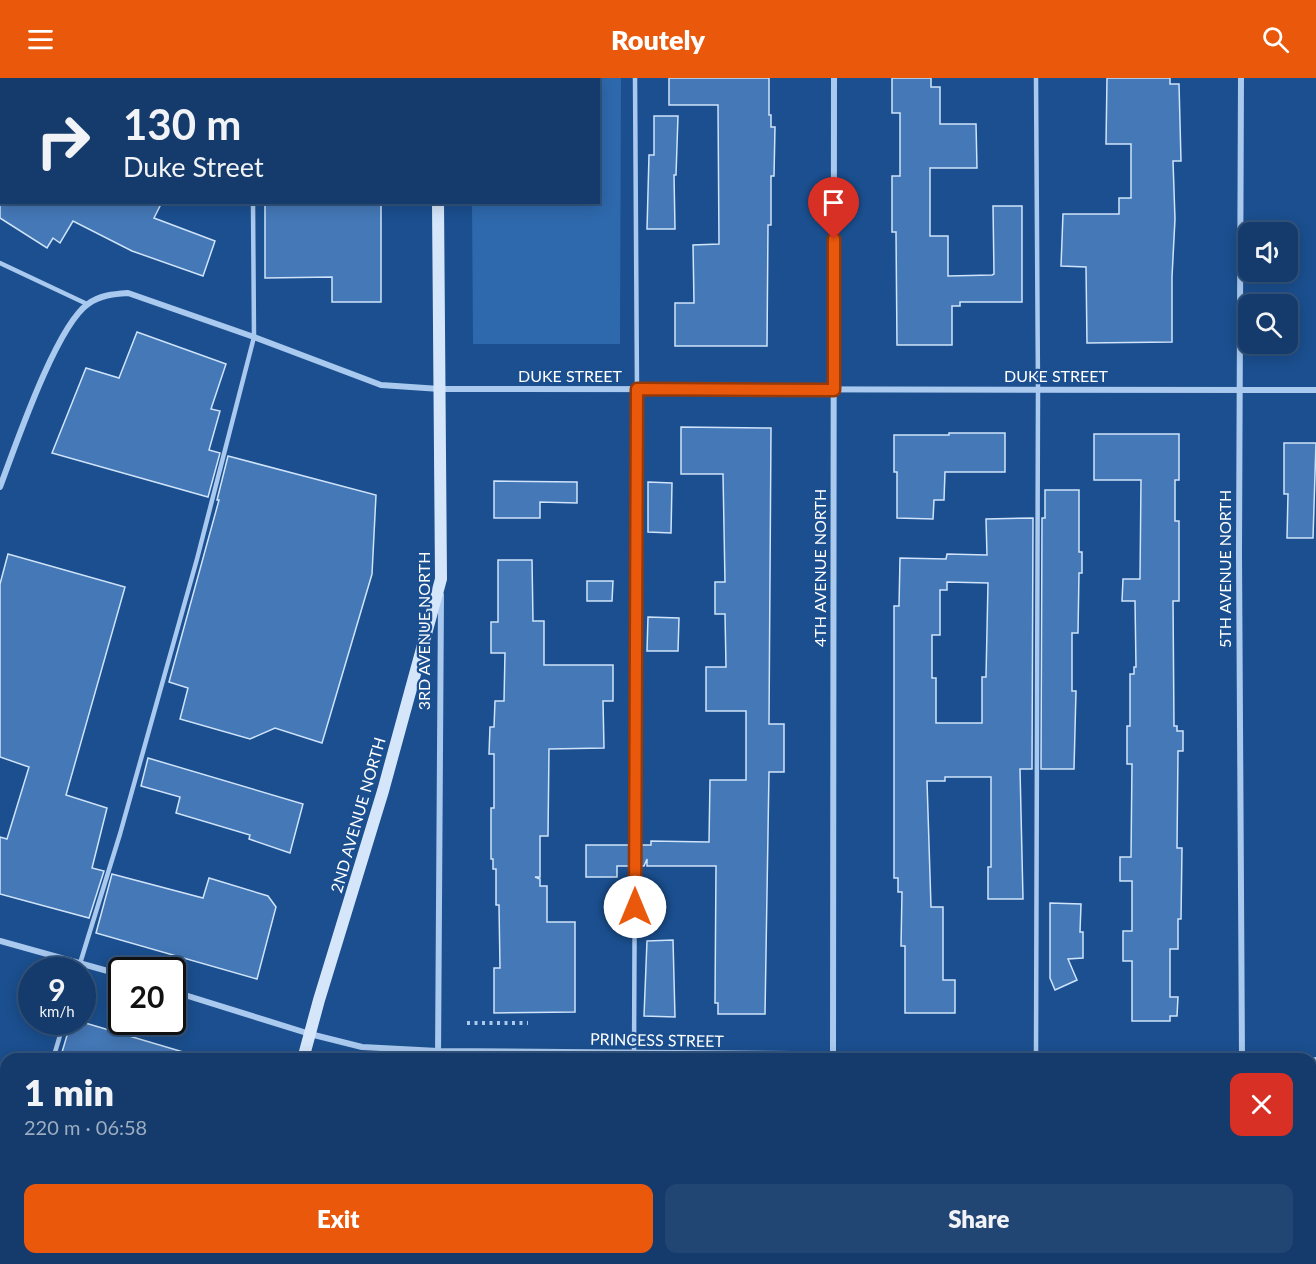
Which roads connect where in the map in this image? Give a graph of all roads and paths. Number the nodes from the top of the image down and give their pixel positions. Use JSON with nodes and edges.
{"nodes":[{"id":1,"x":635,"y":78,"type":"edge"},
{"id":2,"x":834,"y":78,"type":"edge"},
{"id":3,"x":1036,"y":78,"type":"edge"},
{"id":4,"x":1241,"y":78,"type":"edge"},
{"id":5,"x":253,"y":204,"type":"edge"},
{"id":6,"x":438,"y":204,"type":"edge"},
{"id":7,"x":0,"y":263,"type":"edge"},
{"id":8,"x":87,"y":304,"type":"junction"},
{"id":9,"x":254,"y":337,"type":"junction"},
{"id":10,"x":440,"y":389,"type":"junction"},
{"id":11,"x":637,"y":389,"type":"junction"},
{"id":12,"x":1038,"y":389,"type":"junction"},
{"id":13,"x":834,"y":390,"type":"junction"},
{"id":14,"x":1239,"y":390,"type":"junction"},
{"id":15,"x":1316,"y":390,"type":"edge"},
{"id":16,"x":0,"y":487,"type":"edge"},
{"id":17,"x":441,"y":579,"type":"junction"},
{"id":18,"x":0,"y":941,"type":"edge"},
{"id":19,"x":62,"y":957,"type":"edge"},
{"id":20,"x":83,"y":957,"type":"edge"},
{"id":21,"x":186,"y":995,"type":"edge"},
{"id":22,"x":467,"y":1023,"type":"dead end"},
{"id":23,"x":528,"y":1023,"type":"dead end"},
{"id":24,"x":310,"y":1034,"type":"junction"},
{"id":25,"x":60,"y":1035,"type":"edge"},
{"id":26,"x":438,"y":1051,"type":"junction"},
{"id":27,"x":55,"y":1053,"type":"edge"},
{"id":28,"x":305,"y":1053,"type":"edge"},
{"id":29,"x":516,"y":1053,"type":"edge"},
{"id":30,"x":634,"y":1053,"type":"edge"},
{"id":31,"x":833,"y":1053,"type":"edge"},
{"id":32,"x":1036,"y":1053,"type":"edge"},
{"id":33,"x":1242,"y":1053,"type":"edge"}],
"edges":[{"from":1,"to":11,"type":"lane"},
{"from":2,"to":13,"type":"street","name":"4TH AVENUE NORTH"},
{"from":3,"to":12,"type":"lane"},
{"from":4,"to":14,"type":"street","name":"5TH AVENUE NORTH"},
{"from":5,"to":9,"type":"lane"},
{"from":6,"to":10,"type":"main road","name":"3RD AVENUE NORTH"},
{"from":7,"to":8,"type":"lane"},
{"from":8,"to":9,"type":"street","name":"DUKE STREET"},
{"from":8,"to":16,"type":"street"},
{"from":9,"to":10,"type":"street","name":"DUKE STREET"},
{"from":9,"to":20,"type":"lane"},
{"from":10,"to":11,"type":"street","name":"DUKE STREET"},
{"from":10,"to":17,"type":"main road","name":"3RD AVENUE NORTH"},
{"from":11,"to":13,"type":"street","name":"DUKE STREET"},
{"from":11,"to":30,"type":"lane"},
{"from":12,"to":13,"type":"street","name":"DUKE STREET"},
{"from":12,"to":14,"type":"street","name":"DUKE STREET"},
{"from":12,"to":32,"type":"lane"},
{"from":13,"to":31,"type":"street","name":"4TH AVENUE NORTH"},
{"from":14,"to":15,"type":"street","name":"DUKE STREET"},
{"from":14,"to":33,"type":"street","name":"5TH AVENUE NORTH"},
{"from":17,"to":24,"type":"main road","name":"2ND AVENUE NORTH"},
{"from":17,"to":26,"type":"street","name":"3RD AVENUE NORTH"},
{"from":18,"to":19,"type":"street"},
{"from":21,"to":24,"type":"street","name":"PRINCESS STREET"},
{"from":22,"to":23,"type":"path"},
{"from":24,"to":26,"type":"street","name":"PRINCESS STREET"},
{"from":24,"to":28,"type":"main road","name":"2ND AVENUE NORTH"},
{"from":25,"to":27,"type":"lane"},
{"from":26,"to":29,"type":"street","name":"PRINCESS STREET"}]}
